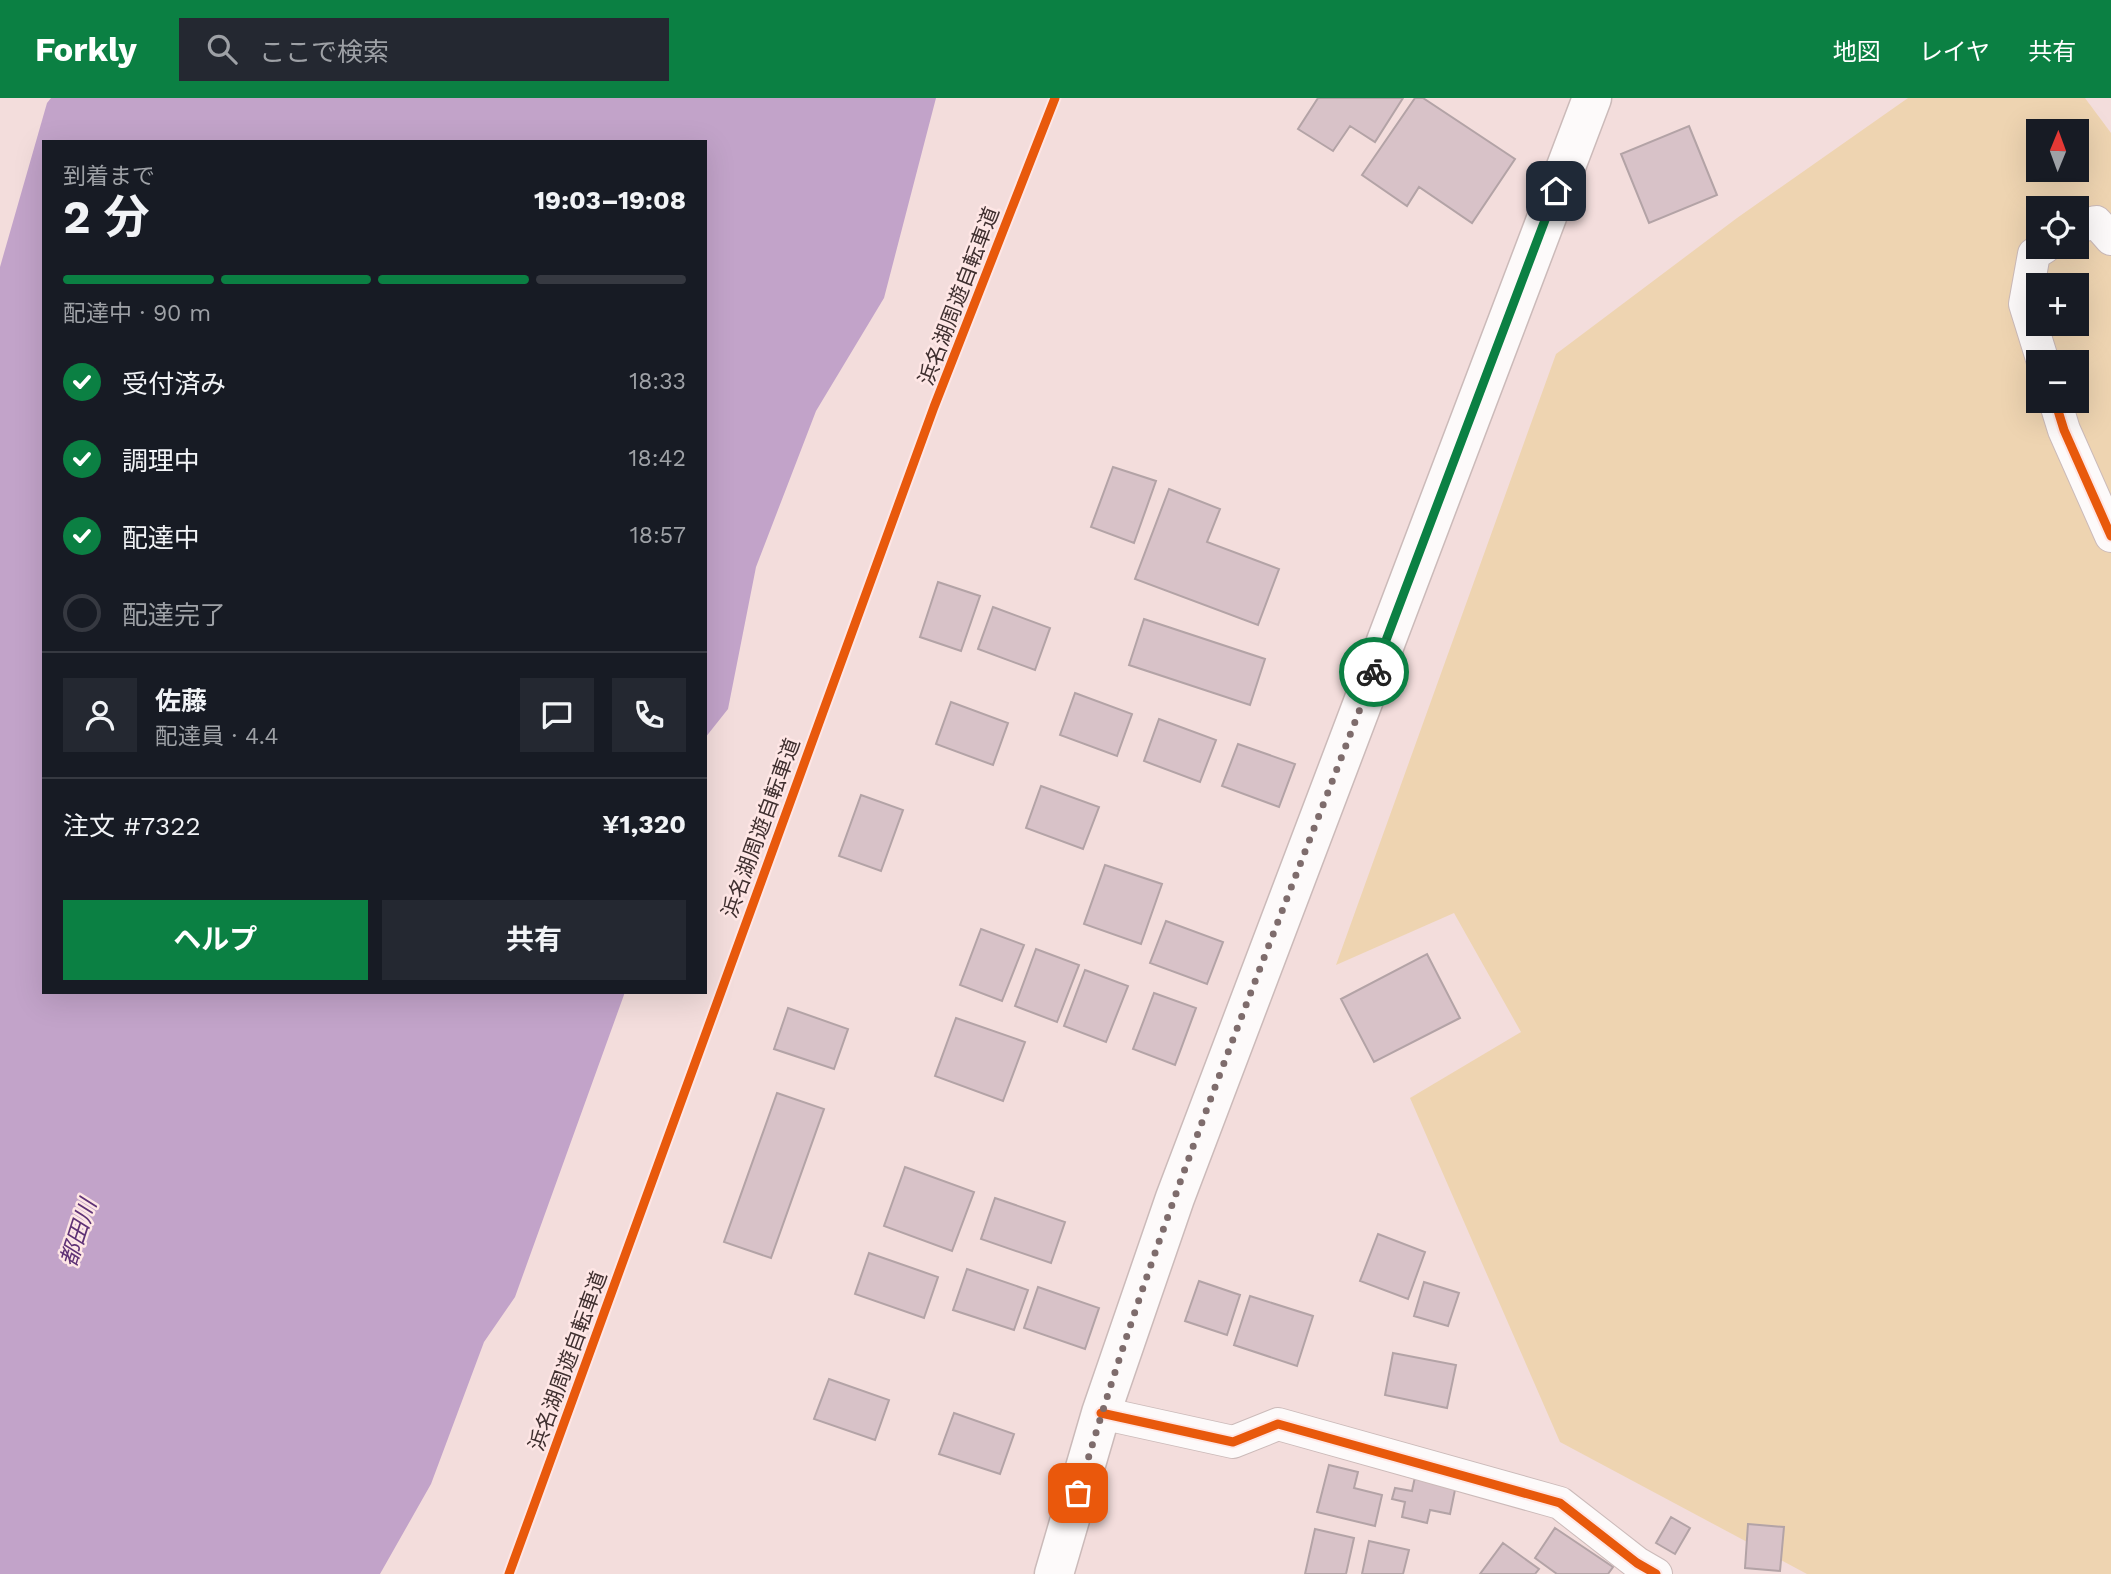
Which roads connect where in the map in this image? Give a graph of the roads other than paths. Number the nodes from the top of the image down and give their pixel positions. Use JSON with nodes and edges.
{"nodes":[{"id":1,"x":1592,"y":98,"type":"edge"},
{"id":2,"x":2089,"y":224,"type":"edge"},
{"id":3,"x":2111,"y":239,"type":"edge"},
{"id":4,"x":2033,"y":259,"type":"edge"},
{"id":5,"x":2039,"y":350,"type":"edge"},
{"id":6,"x":2059,"y":413,"type":"edge"},
{"id":7,"x":2111,"y":536,"type":"edge"},
{"id":8,"x":1101,"y":1413,"type":"junction"},
{"id":9,"x":1054,"y":1574,"type":"edge"},
{"id":10,"x":1656,"y":1574,"type":"edge"}],
"edges":[{"from":1,"to":8,"type":"main road"},
{"from":2,"to":3,"type":"street"},
{"from":4,"to":5,"type":"street"},
{"from":6,"to":7,"type":"street"},
{"from":8,"to":9,"type":"main road"},
{"from":8,"to":10,"type":"street"}]}
